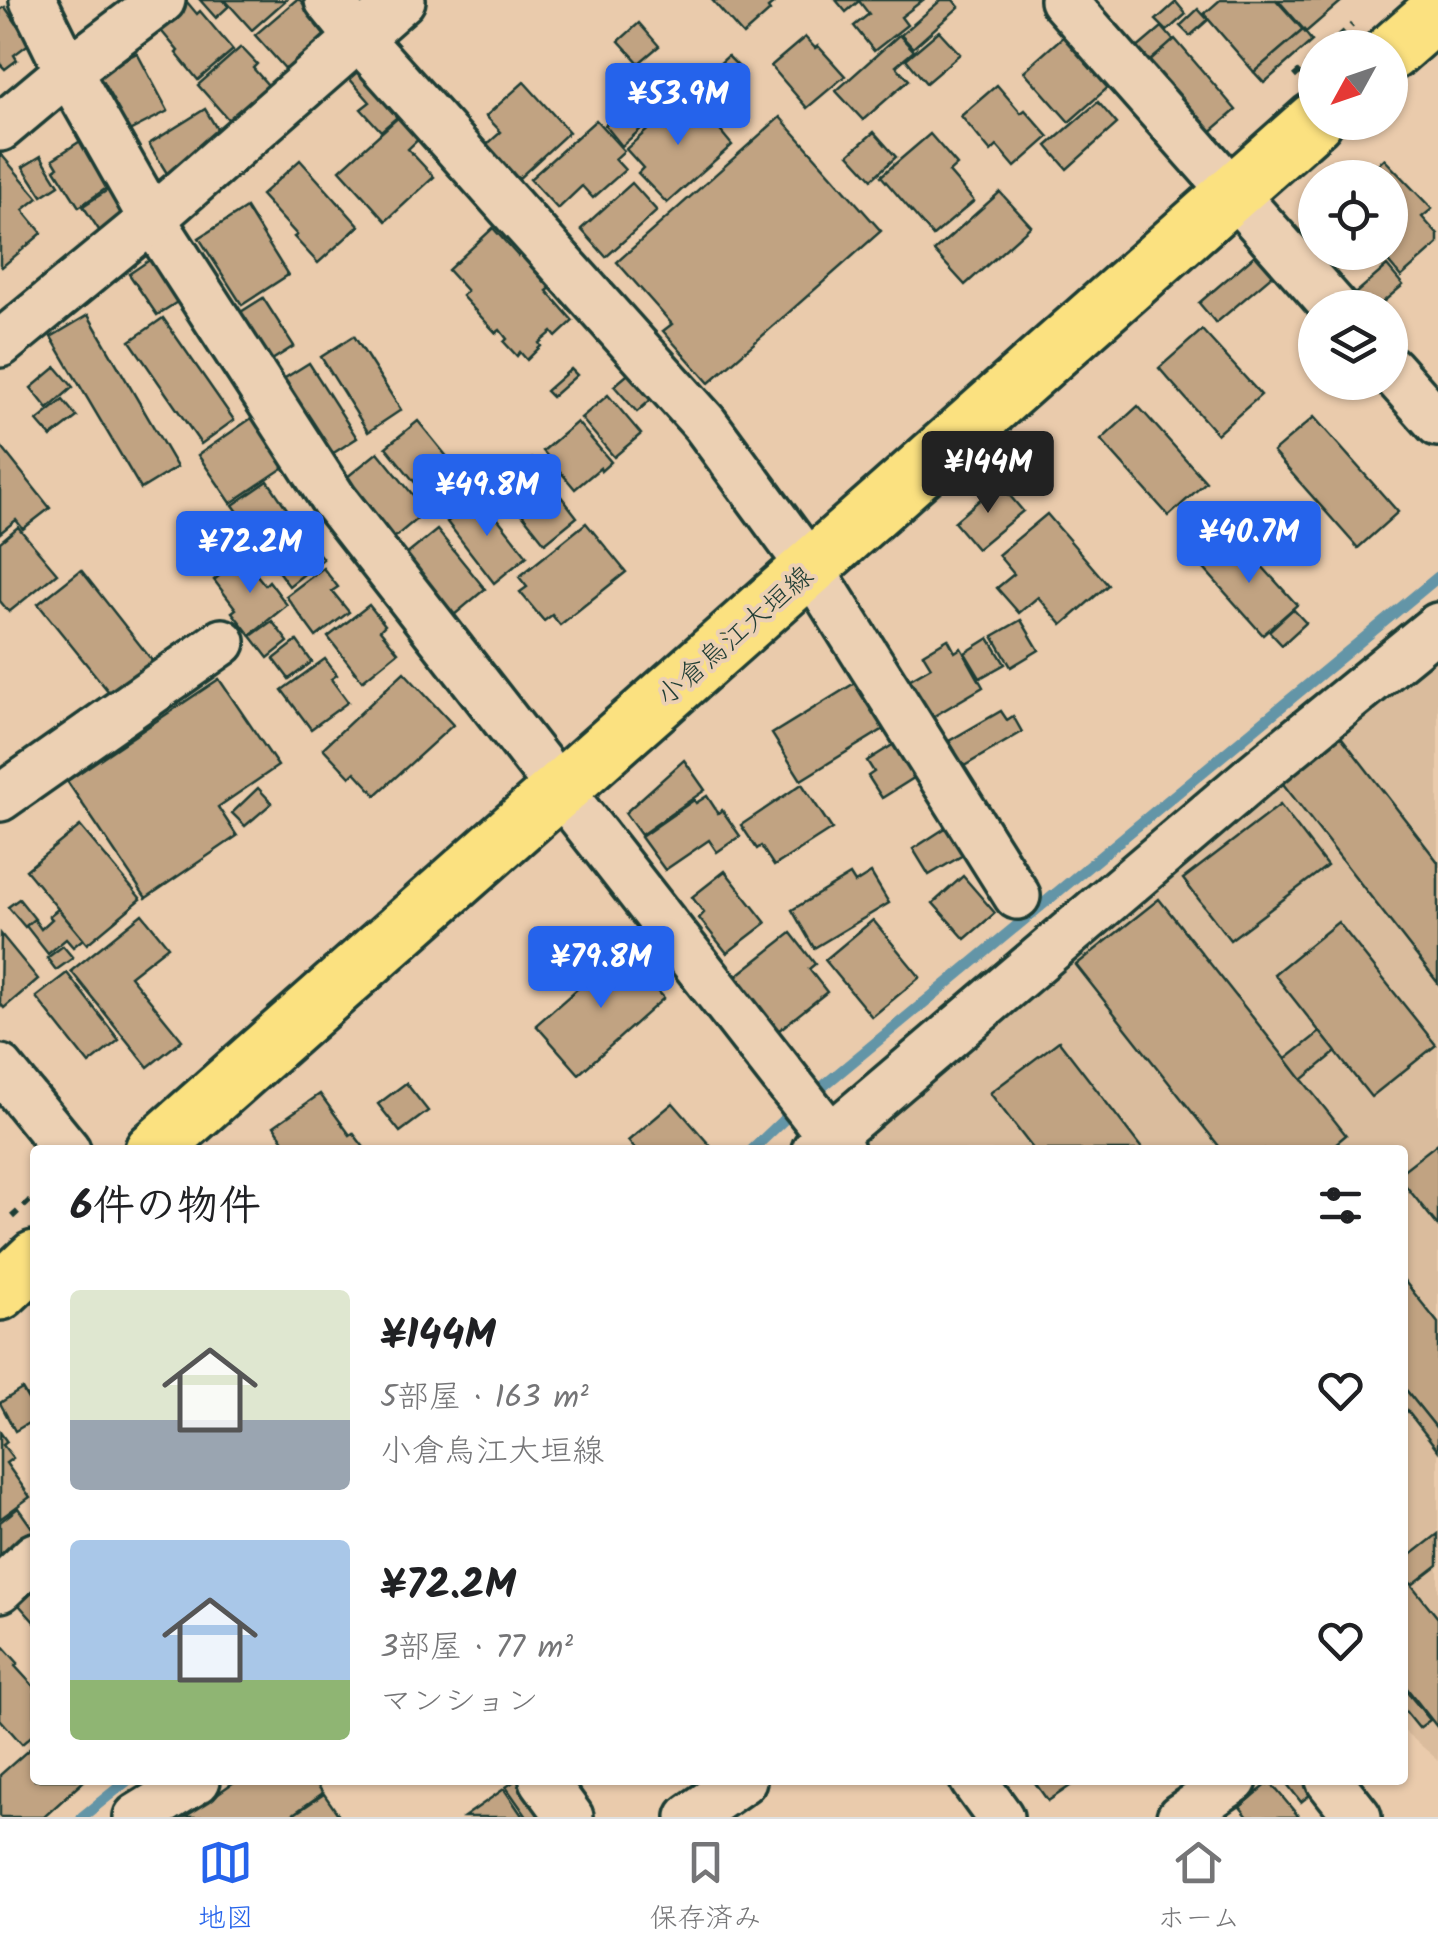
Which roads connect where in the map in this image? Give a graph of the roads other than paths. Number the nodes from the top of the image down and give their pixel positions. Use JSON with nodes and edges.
{"nodes":[{"id":1,"x":33,"y":0,"type":"edge"},
{"id":2,"x":162,"y":0,"type":"edge"},
{"id":3,"x":328,"y":0,"type":"edge"},
{"id":4,"x":402,"y":0,"type":"edge"},
{"id":5,"x":1063,"y":0,"type":"edge"},
{"id":6,"x":1438,"y":11,"type":"edge"},
{"id":7,"x":360,"y":38,"type":"junction"},
{"id":8,"x":1408,"y":38,"type":"edge"},
{"id":9,"x":68,"y":70,"type":"junction"},
{"id":10,"x":0,"y":128,"type":"edge"},
{"id":11,"x":1298,"y":135,"type":"edge"},
{"id":12,"x":1232,"y":193,"type":"junction"},
{"id":13,"x":152,"y":219,"type":"junction"},
{"id":14,"x":1319,"y":290,"type":"edge"},
{"id":15,"x":0,"y":344,"type":"edge"},
{"id":16,"x":1408,"y":389,"type":"edge"},
{"id":17,"x":1438,"y":422,"type":"edge"},
{"id":18,"x":810,"y":568,"type":"junction"},
{"id":19,"x":1438,"y":626,"type":"edge"},
{"id":20,"x":222,"y":642,"type":"dead end"},
{"id":21,"x":558,"y":790,"type":"junction"},
{"id":22,"x":0,"y":798,"type":"edge"},
{"id":23,"x":1017,"y":896,"type":"dead end"},
{"id":24,"x":0,"y":1068,"type":"edge"},
{"id":25,"x":827,"y":1140,"type":"edge"},
{"id":26,"x":63,"y":1145,"type":"edge"},
{"id":27,"x":159,"y":1145,"type":"edge"},
{"id":28,"x":30,"y":1264,"type":"edge"},
{"id":29,"x":0,"y":1292,"type":"edge"},
{"id":30,"x":30,"y":1561,"type":"edge"},
{"id":31,"x":0,"y":1589,"type":"edge"},
{"id":32,"x":189,"y":1785,"type":"edge"},
{"id":33,"x":546,"y":1785,"type":"edge"},
{"id":34,"x":736,"y":1785,"type":"edge"},
{"id":35,"x":977,"y":1785,"type":"edge"},
{"id":36,"x":1227,"y":1785,"type":"edge"},
{"id":37,"x":1333,"y":1785,"type":"edge"},
{"id":38,"x":137,"y":1817,"type":"edge"},
{"id":39,"x":570,"y":1817,"type":"edge"},
{"id":40,"x":690,"y":1817,"type":"edge"},
{"id":41,"x":1000,"y":1817,"type":"edge"},
{"id":42,"x":1180,"y":1817,"type":"edge"},
{"id":43,"x":1358,"y":1817,"type":"edge"}],
"edges":[{"from":1,"to":9,"type":"street"},
{"from":2,"to":9,"type":"street"},
{"from":3,"to":7,"type":"street"},
{"from":4,"to":7,"type":"street"},
{"from":5,"to":12,"type":"street"},
{"from":6,"to":8,"type":"main road"},
{"from":7,"to":13,"type":"street"},
{"from":7,"to":18,"type":"street"},
{"from":9,"to":10,"type":"street"},
{"from":9,"to":13,"type":"street"},
{"from":11,"to":12,"type":"main road","name":"小倉烏江大垣線"},
{"from":12,"to":14,"type":"street"},
{"from":12,"to":18,"type":"main road","name":"小倉烏江大垣線"},
{"from":13,"to":15,"type":"street"},
{"from":13,"to":21,"type":"street"},
{"from":16,"to":17,"type":"street"},
{"from":18,"to":21,"type":"main road","name":"小倉烏江大垣線"},
{"from":18,"to":23,"type":"street"},
{"from":19,"to":25,"type":"street"},
{"from":20,"to":22,"type":"street"},
{"from":21,"to":25,"type":"street"},
{"from":21,"to":27,"type":"main road","name":"小倉烏江大垣線"},
{"from":24,"to":26,"type":"street"},
{"from":28,"to":29,"type":"main road"},
{"from":30,"to":31,"type":"street"},
{"from":32,"to":38,"type":"street"},
{"from":33,"to":39,"type":"street"},
{"from":34,"to":40,"type":"street"},
{"from":35,"to":41,"type":"street"},
{"from":36,"to":42,"type":"street"},
{"from":37,"to":43,"type":"street"}]}
